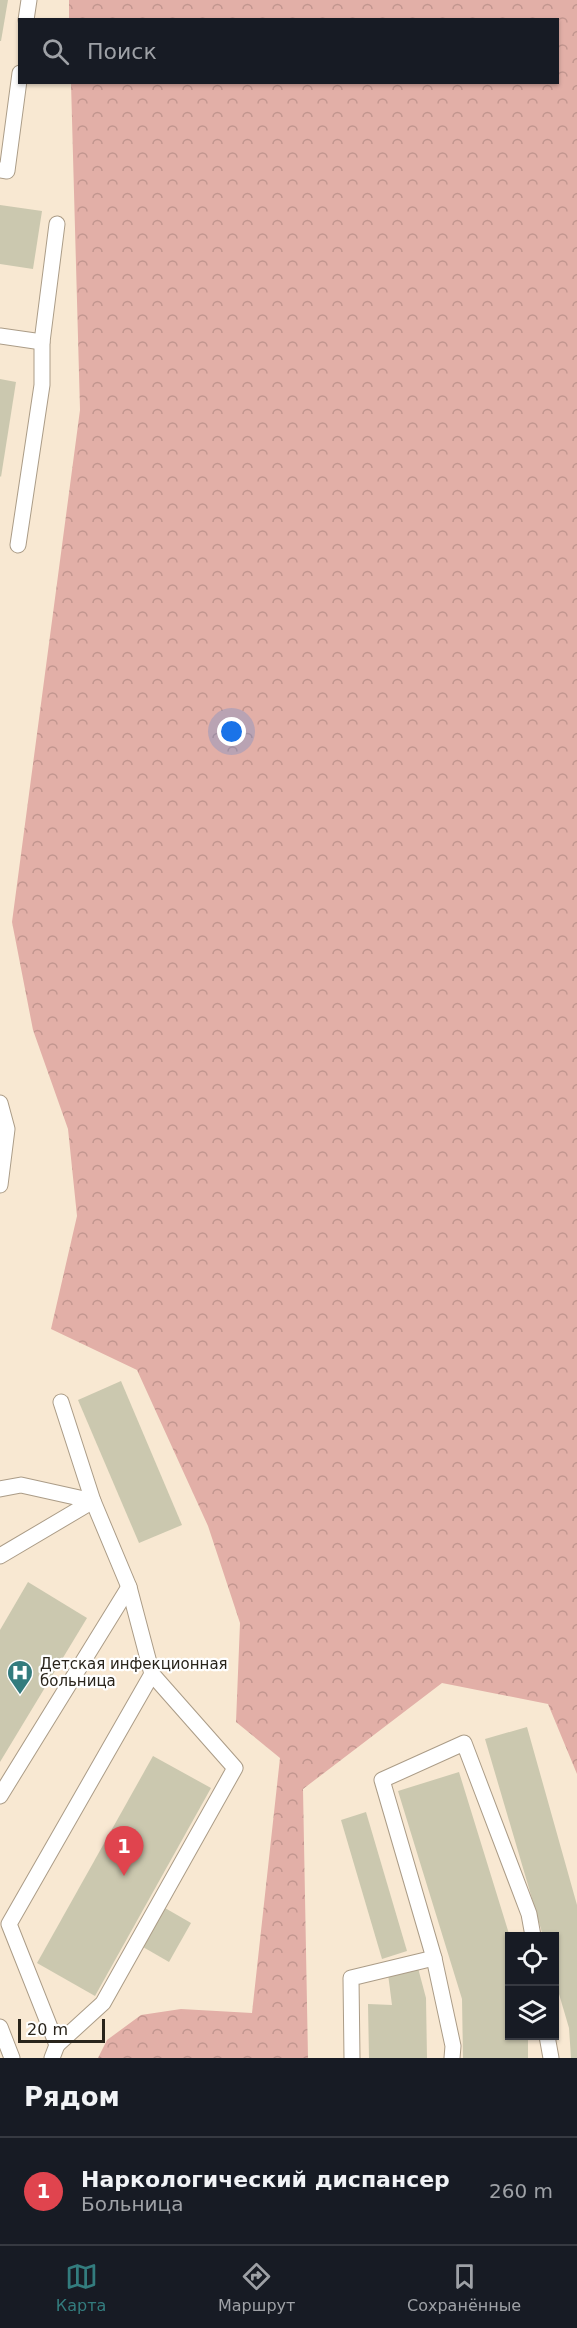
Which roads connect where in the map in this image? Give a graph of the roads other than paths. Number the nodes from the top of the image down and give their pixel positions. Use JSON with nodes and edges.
{"nodes":[{"id":1,"x":28,"y":0,"type":"edge"},
{"id":2,"x":26,"y":18,"type":"edge"},
{"id":3,"x":19,"y":84,"type":"edge"},
{"id":4,"x":0,"y":170,"type":"edge"},
{"id":5,"x":57,"y":224,"type":"dead end"},
{"id":6,"x":0,"y":336,"type":"edge"},
{"id":7,"x":42,"y":342,"type":"junction"},
{"id":8,"x":18,"y":545,"type":"dead end"},
{"id":9,"x":0,"y":1103,"type":"edge"},
{"id":10,"x":0,"y":1185,"type":"edge"},
{"id":11,"x":61,"y":1402,"type":"dead end"},
{"id":12,"x":0,"y":1489,"type":"edge"},
{"id":13,"x":93,"y":1501,"type":"junction"},
{"id":14,"x":0,"y":1556,"type":"edge"},
{"id":15,"x":129,"y":1587,"type":"junction"},
{"id":16,"x":152,"y":1674,"type":"junction"},
{"id":17,"x":0,"y":1796,"type":"edge"},
{"id":18,"x":532,"y":1932,"type":"edge"},
{"id":19,"x":434,"y":1958,"type":"junction"},
{"id":20,"x":0,"y":2027,"type":"edge"},
{"id":21,"x":548,"y":2040,"type":"edge"},
{"id":22,"x":54,"y":2052,"type":"edge"},
{"id":23,"x":12,"y":2058,"type":"edge"},
{"id":24,"x":352,"y":2058,"type":"edge"},
{"id":25,"x":452,"y":2058,"type":"edge"},
{"id":26,"x":551,"y":2058,"type":"edge"}],
"edges":[{"from":1,"to":2,"type":"lane"},
{"from":3,"to":4,"type":"lane"},
{"from":5,"to":7,"type":"lane"},
{"from":6,"to":7,"type":"lane"},
{"from":7,"to":8,"type":"lane"},
{"from":9,"to":10,"type":"lane"},
{"from":11,"to":13,"type":"lane"},
{"from":12,"to":13,"type":"lane"},
{"from":13,"to":14,"type":"lane"},
{"from":13,"to":15,"type":"lane"},
{"from":15,"to":16,"type":"lane"},
{"from":15,"to":17,"type":"lane"},
{"from":16,"to":22,"type":"lane"},
{"from":16,"to":22,"type":"lane"},
{"from":18,"to":19,"type":"lane"},
{"from":19,"to":24,"type":"lane"},
{"from":19,"to":25,"type":"lane"},
{"from":20,"to":23,"type":"lane"},
{"from":21,"to":26,"type":"lane"}]}
